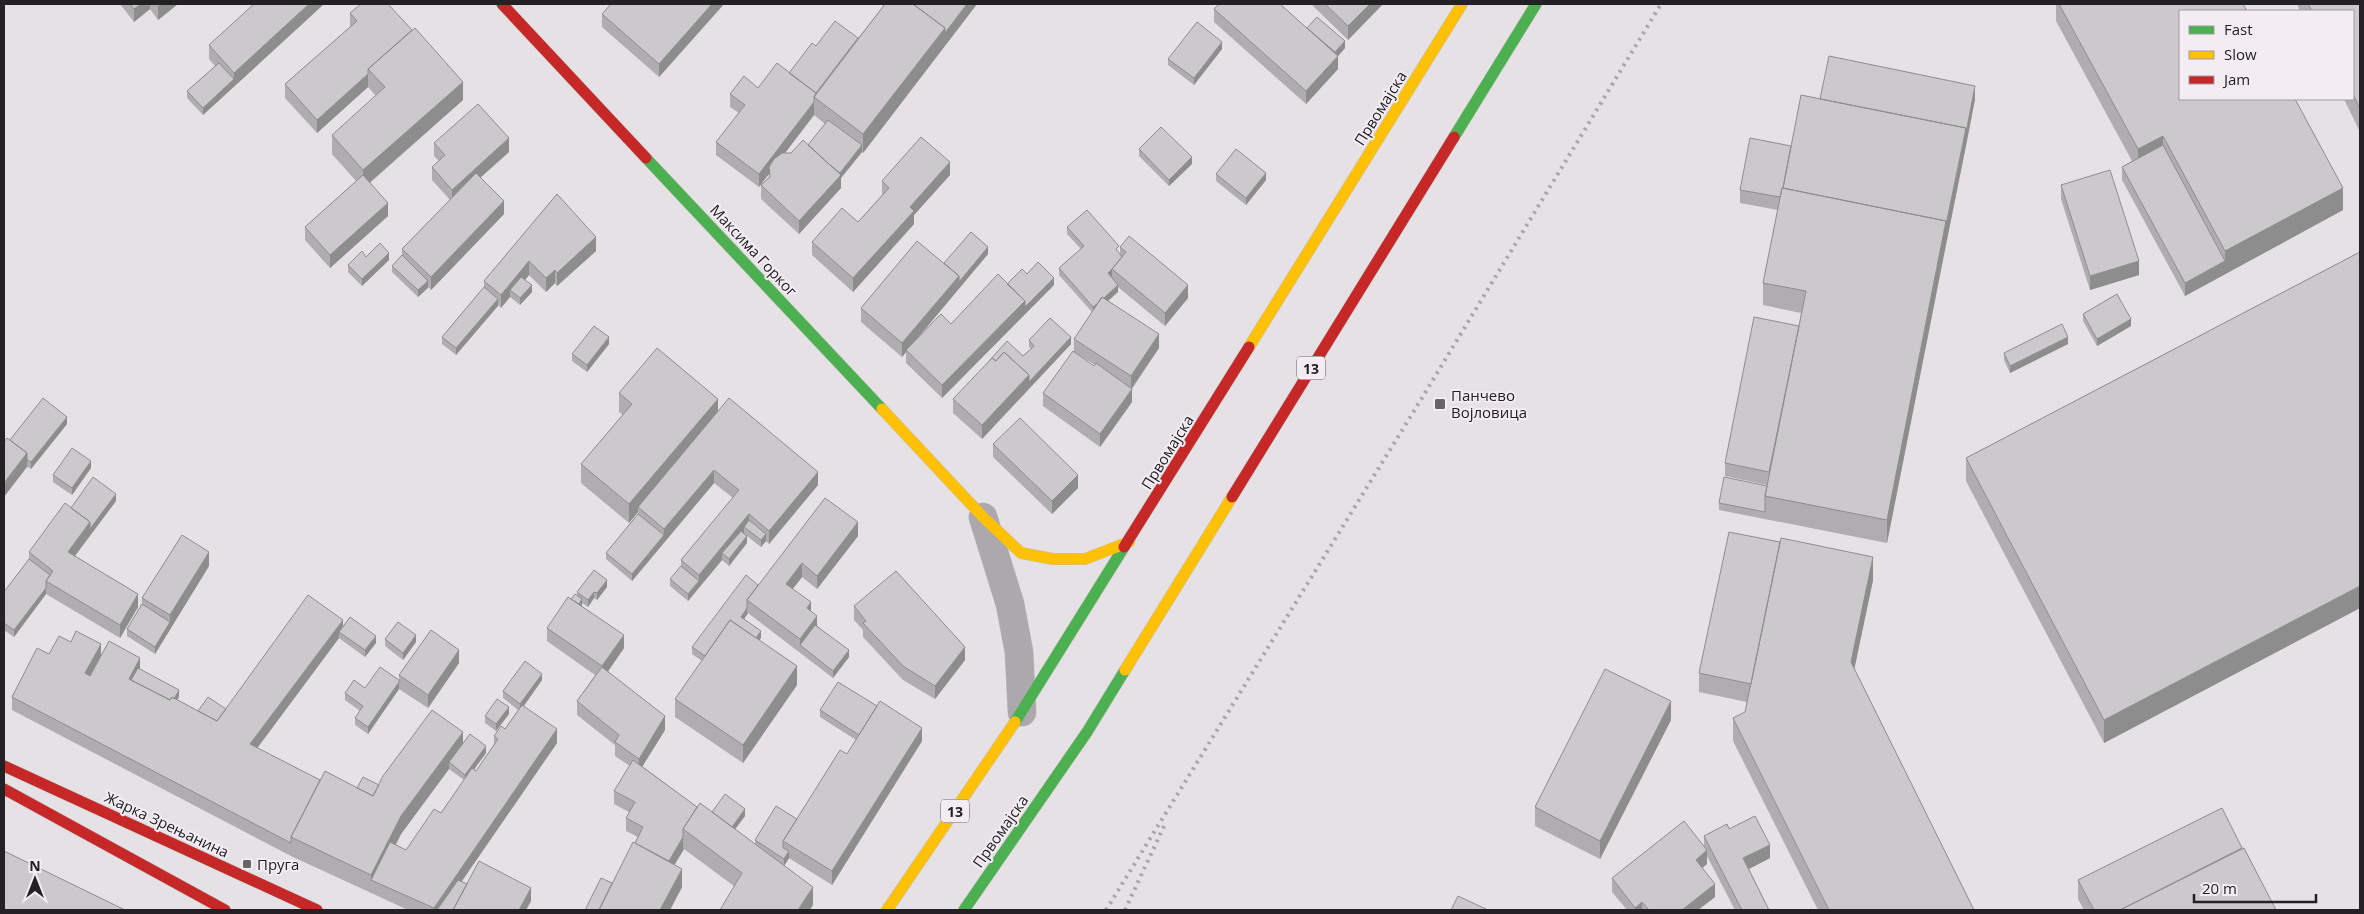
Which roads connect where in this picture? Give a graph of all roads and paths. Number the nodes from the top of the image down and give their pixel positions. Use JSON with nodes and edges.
{"nodes":[{"id":1,"x":502,"y":4,"type":"edge"},
{"id":2,"x":1462,"y":4,"type":"edge"},
{"id":3,"x":1536,"y":4,"type":"edge"},
{"id":4,"x":983,"y":517,"type":"junction"},
{"id":5,"x":1129,"y":542,"type":"junction"},
{"id":6,"x":1022,"y":712,"type":"junction"},
{"id":7,"x":4,"y":766,"type":"edge"},
{"id":8,"x":4,"y":788,"type":"edge"},
{"id":9,"x":225,"y":910,"type":"edge"},
{"id":10,"x":318,"y":910,"type":"edge"},
{"id":11,"x":887,"y":910,"type":"edge"},
{"id":12,"x":964,"y":910,"type":"edge"}],
"edges":[{"from":1,"to":4,"type":"main road","name":"Максима Горког"},
{"from":2,"to":5,"type":"main road","name":"Првомајска","number":"13"},
{"from":3,"to":12,"type":"main road","name":"Првомајска","number":"13"},
{"from":4,"to":5,"type":"main road","name":"Максима Горког"},
{"from":4,"to":6,"type":"street"},
{"from":5,"to":6,"type":"main road","name":"Првомајска","number":"13"},
{"from":6,"to":11,"type":"main road","name":"Првомајска","number":"13"},
{"from":7,"to":10,"type":"main road","name":"Жарка Зрењанина"},
{"from":8,"to":9,"type":"main road"}]}
